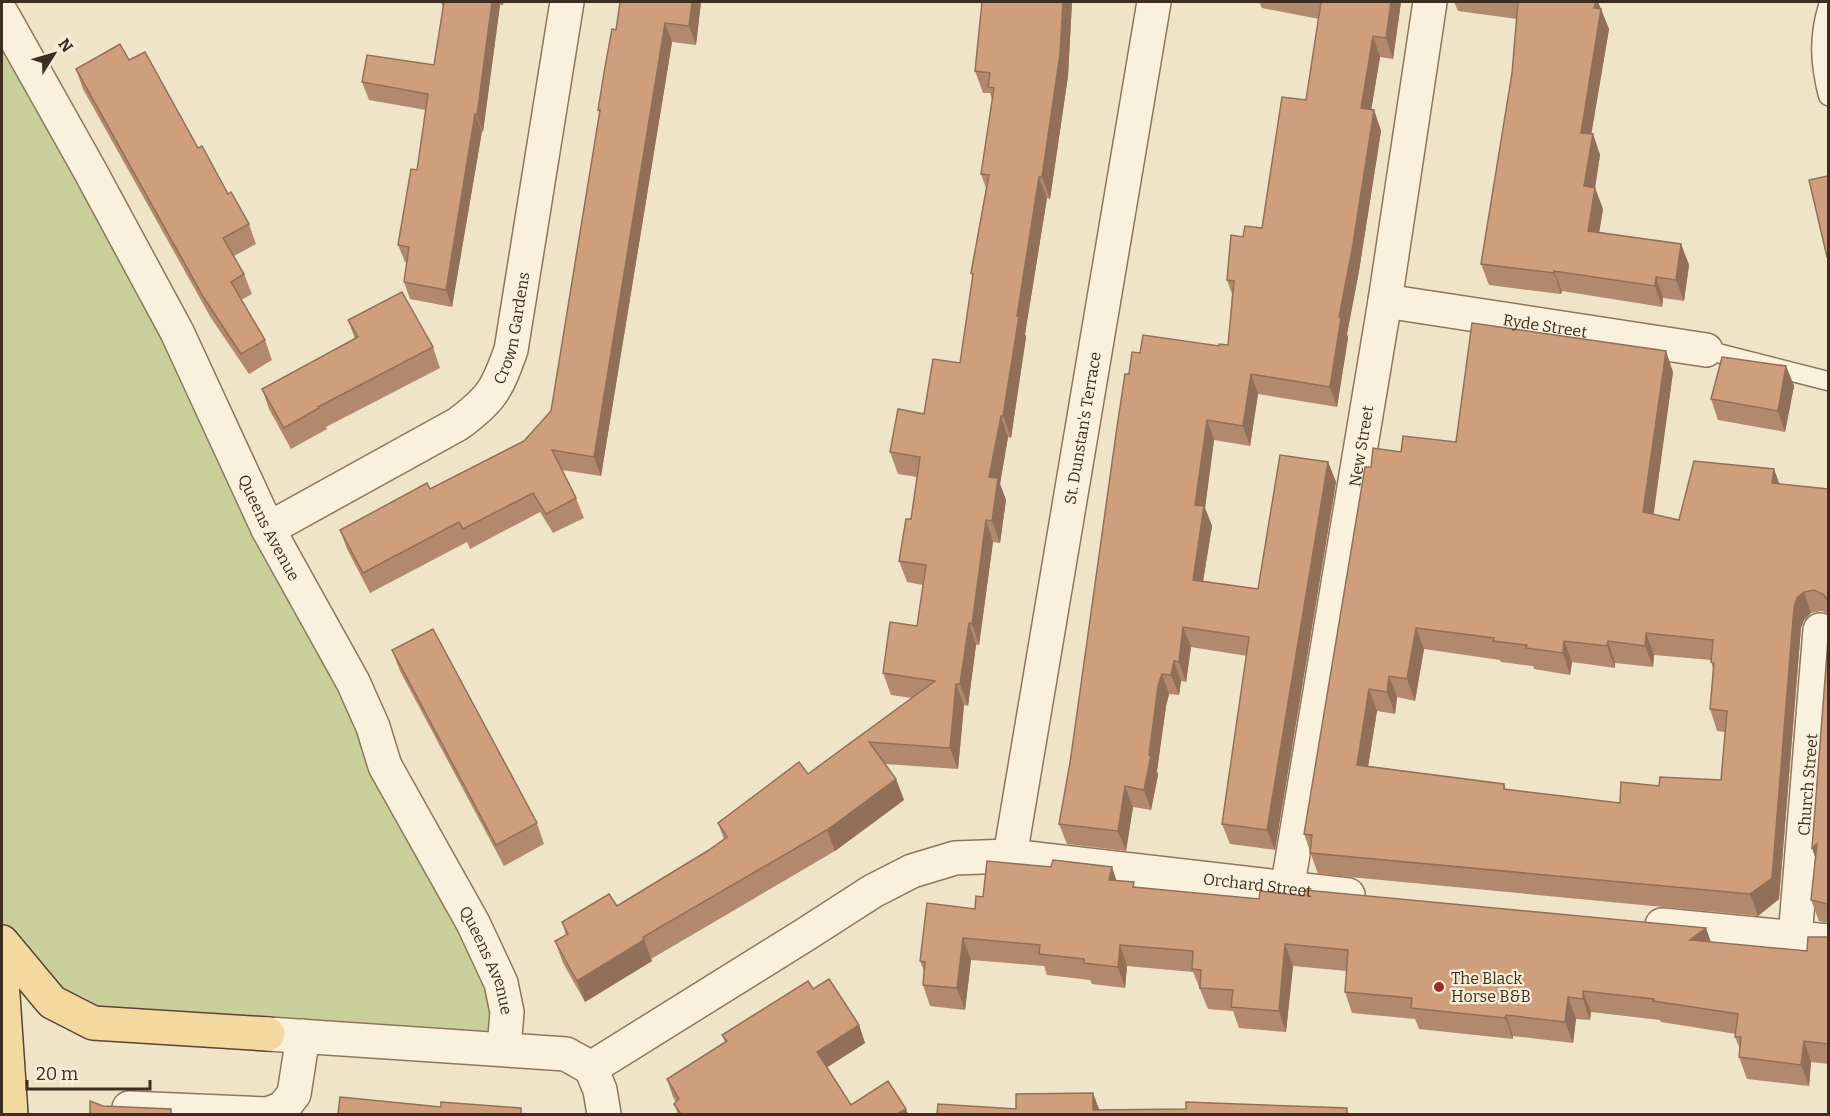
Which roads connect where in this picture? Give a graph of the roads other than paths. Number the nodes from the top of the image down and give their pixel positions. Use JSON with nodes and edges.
{"nodes":[{"id":1,"x":567,"y":2,"type":"edge"},
{"id":2,"x":1154,"y":2,"type":"edge"},
{"id":3,"x":1430,"y":2,"type":"edge"},
{"id":4,"x":1828,"y":6,"type":"edge"},
{"id":5,"x":2,"y":14,"type":"edge"},
{"id":6,"x":1828,"y":96,"type":"edge"},
{"id":7,"x":1384,"y":300,"type":"junction"},
{"id":8,"x":1706,"y":350,"type":"joint"},
{"id":9,"x":1828,"y":381,"type":"edge"},
{"id":10,"x":268,"y":529,"type":"junction"},
{"id":11,"x":1820,"y":630,"type":"dead end"},
{"id":12,"x":1010,"y":856,"type":"junction"},
{"id":13,"x":1287,"y":890,"type":"junction"},
{"id":14,"x":1381,"y":898,"type":"edge"},
{"id":15,"x":1629,"y":922,"type":"edge"},
{"id":16,"x":1795,"y":938,"type":"junction"},
{"id":17,"x":1828,"y":941,"type":"edge"},
{"id":18,"x":2,"y":942,"type":"edge"},
{"id":19,"x":2,"y":981,"type":"edge"},
{"id":20,"x":268,"y":1034,"type":"joint"},
{"id":21,"x":303,"y":1036,"type":"junction"},
{"id":22,"x":504,"y":1048,"type":"junction"},
{"id":23,"x":591,"y":1068,"type":"junction"},
{"id":24,"x":111,"y":1108,"type":"edge"},
{"id":25,"x":11,"y":1114,"type":"edge"},
{"id":26,"x":604,"y":1114,"type":"edge"}],
"edges":[{"from":1,"to":10,"type":"street","name":"Crown Gardens"},
{"from":2,"to":12,"type":"street","name":"St. Dunstan's Terrace"},
{"from":3,"to":7,"type":"street","name":"New Street"},
{"from":4,"to":6,"type":"lane"},
{"from":5,"to":10,"type":"street","name":"Queens Avenue"},
{"from":7,"to":8,"type":"street","name":"Ryde Street"},
{"from":7,"to":13,"type":"street","name":"New Street"},
{"from":8,"to":9,"type":"lane"},
{"from":10,"to":22,"type":"street","name":"Queens Avenue"},
{"from":11,"to":16,"type":"street","name":"Church Street"},
{"from":12,"to":13,"type":"street","name":"Orchard Street"},
{"from":12,"to":23,"type":"street"},
{"from":13,"to":14,"type":"street","name":"Orchard Street"},
{"from":15,"to":16,"type":"street"},
{"from":16,"to":17,"type":"street"},
{"from":18,"to":20,"type":"main road"},
{"from":19,"to":25,"type":"main road"},
{"from":20,"to":21,"type":"street"},
{"from":21,"to":22,"type":"street"},
{"from":21,"to":24,"type":"street"},
{"from":22,"to":23,"type":"street"},
{"from":23,"to":26,"type":"street"}]}
